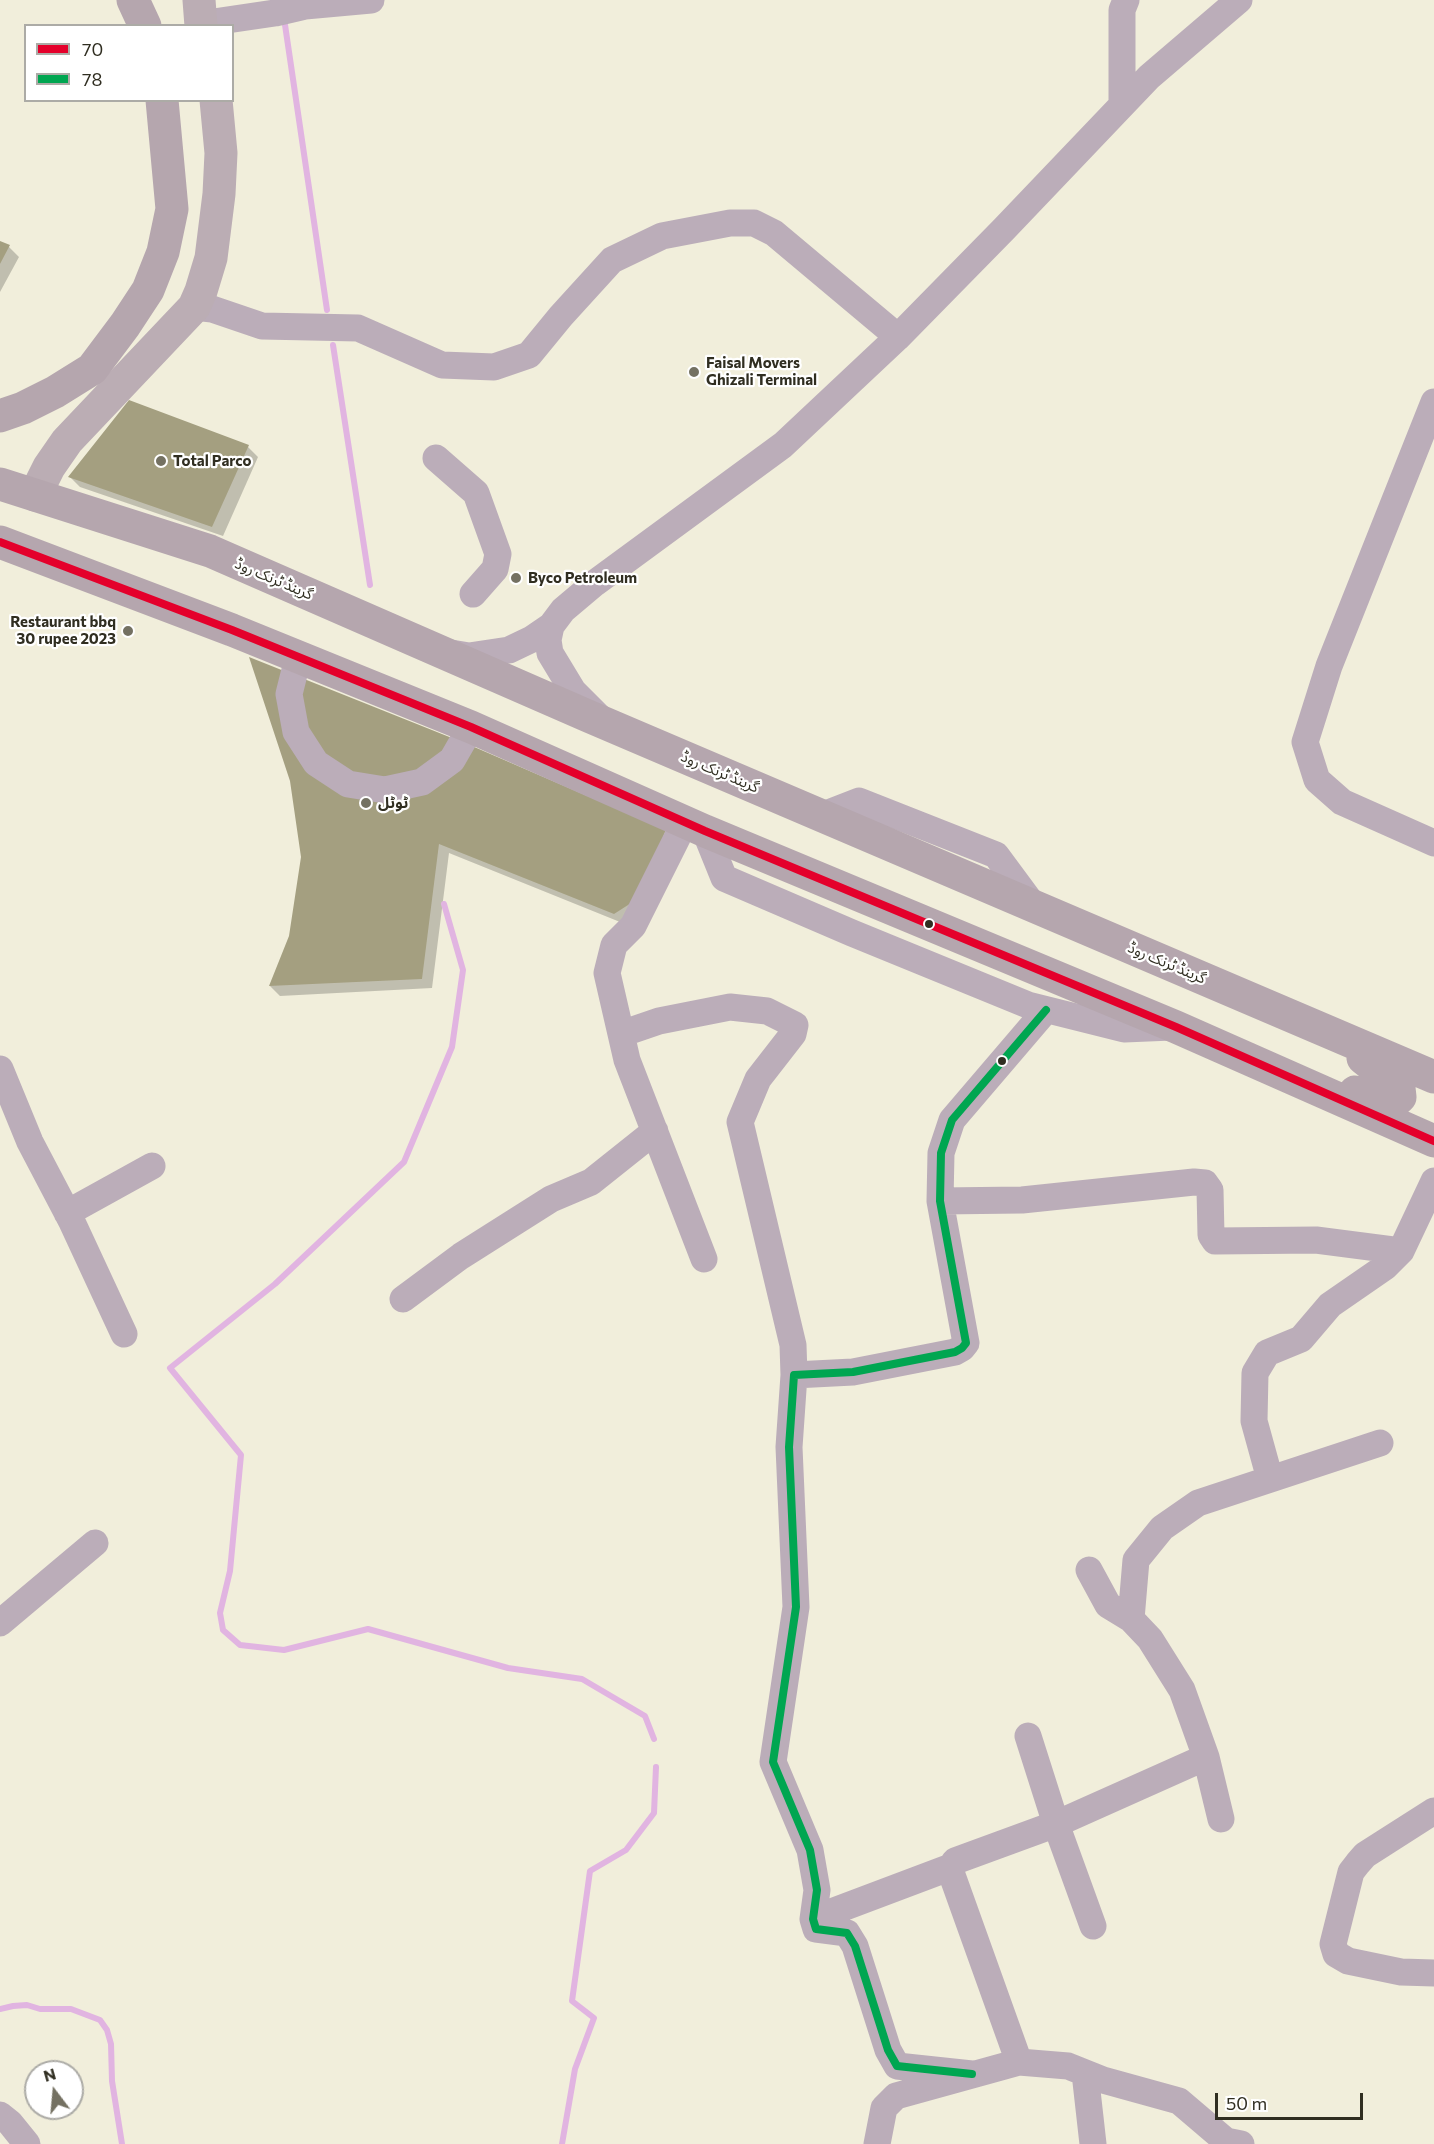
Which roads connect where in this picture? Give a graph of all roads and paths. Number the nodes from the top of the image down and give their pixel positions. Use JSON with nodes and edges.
{"nodes":[{"id":1,"x":133,"y":0,"type":"edge"},
{"id":2,"x":371,"y":0,"type":"edge"},
{"id":3,"x":1126,"y":0,"type":"edge"},
{"id":4,"x":1238,"y":2,"type":"edge"},
{"id":5,"x":200,"y":16,"type":"edge"},
{"id":6,"x":144,"y":24,"type":"edge"},
{"id":7,"x":162,"y":102,"type":"edge"},
{"id":8,"x":216,"y":102,"type":"edge"},
{"id":9,"x":1122,"y":104,"type":"junction"},
{"id":10,"x":194,"y":307,"type":"junction"},
{"id":11,"x":898,"y":337,"type":"junction"},
{"id":12,"x":1434,"y":402,"type":"edge"},
{"id":13,"x":0,"y":416,"type":"edge"},
{"id":14,"x":436,"y":458,"type":"dead end"},
{"id":15,"x":0,"y":484,"type":"edge"},
{"id":16,"x":35,"y":495,"type":"junction"},
{"id":17,"x":2,"y":543,"type":"edge"},
{"id":18,"x":473,"y":594,"type":"dead end"},
{"id":19,"x":551,"y":626,"type":"junction"},
{"id":20,"x":441,"y":651,"type":"junction"},
{"id":21,"x":298,"y":658,"type":"junction"},
{"id":22,"x":606,"y":724,"type":"junction"},
{"id":23,"x":471,"y":727,"type":"junction"},
{"id":24,"x":695,"y":827,"type":"junction"},
{"id":25,"x":1434,"y":843,"type":"edge"},
{"id":26,"x":1205,"y":979,"type":"junction"},
{"id":27,"x":1046,"y":1010,"type":"junction"},
{"id":28,"x":1176,"y":1027,"type":"junction"},
{"id":29,"x":621,"y":1034,"type":"junction"},
{"id":30,"x":0,"y":1069,"type":"edge"},
{"id":31,"x":1434,"y":1077,"type":"edge"},
{"id":32,"x":1319,"y":1090,"type":"junction"},
{"id":33,"x":655,"y":1131,"type":"junction"},
{"id":34,"x":1434,"y":1141,"type":"edge"},
{"id":35,"x":152,"y":1166,"type":"dead end"},
{"id":36,"x":1434,"y":1181,"type":"edge"},
{"id":37,"x":940,"y":1201,"type":"junction"},
{"id":38,"x":67,"y":1213,"type":"junction"},
{"id":39,"x":1401,"y":1251,"type":"junction"},
{"id":40,"x":704,"y":1259,"type":"dead end"},
{"id":41,"x":403,"y":1299,"type":"dead end"},
{"id":42,"x":124,"y":1334,"type":"dead end"},
{"id":43,"x":794,"y":1375,"type":"junction"},
{"id":44,"x":1380,"y":1443,"type":"dead end"},
{"id":45,"x":1270,"y":1479,"type":"junction"},
{"id":46,"x":95,"y":1543,"type":"dead end"},
{"id":47,"x":1089,"y":1570,"type":"dead end"},
{"id":48,"x":1131,"y":1619,"type":"junction"},
{"id":49,"x":0,"y":1623,"type":"edge"},
{"id":50,"x":1028,"y":1736,"type":"dead end"},
{"id":51,"x":1206,"y":1757,"type":"junction"},
{"id":52,"x":1434,"y":1810,"type":"edge"},
{"id":53,"x":1221,"y":1819,"type":"dead end"},
{"id":54,"x":1056,"y":1824,"type":"junction"},
{"id":55,"x":951,"y":1868,"type":"junction"},
{"id":56,"x":813,"y":1919,"type":"junction"},
{"id":57,"x":1093,"y":1926,"type":"dead end"},
{"id":58,"x":1434,"y":1974,"type":"edge"},
{"id":59,"x":1019,"y":2062,"type":"junction"},
{"id":60,"x":1085,"y":2073,"type":"junction"},
{"id":61,"x":972,"y":2074,"type":"junction"},
{"id":62,"x":0,"y":2115,"type":"edge"},
{"id":63,"x":1231,"y":2143,"type":"edge"},
{"id":64,"x":27,"y":2144,"type":"edge"},
{"id":65,"x":877,"y":2144,"type":"edge"},
{"id":66,"x":1093,"y":2144,"type":"edge"}],
"edges":[{"from":1,"to":6,"type":"highway"},
{"from":2,"to":5,"type":"street"},
{"from":3,"to":9,"type":"street"},
{"from":4,"to":9,"type":"street"},
{"from":7,"to":13,"type":"highway"},
{"from":8,"to":10,"type":"main road"},
{"from":9,"to":11,"type":"street"},
{"from":10,"to":11,"type":"street"},
{"from":10,"to":16,"type":"main road"},
{"from":11,"to":19,"type":"street"},
{"from":12,"to":25,"type":"street"},
{"from":14,"to":18,"type":"street"},
{"from":15,"to":16,"type":"highway","name":"گرینڈ ٹرنک روڈ"},
{"from":16,"to":20,"type":"highway","name":"گرینڈ ٹرنک روڈ"},
{"from":17,"to":21,"type":"highway"},
{"from":19,"to":20,"type":"street"},
{"from":19,"to":22,"type":"street"},
{"from":20,"to":22,"type":"highway","name":"گرینڈ ٹرنک روڈ"},
{"from":21,"to":23,"type":"highway"},
{"from":21,"to":23,"type":"street"},
{"from":22,"to":26,"type":"highway","name":"گرینڈ ٹرنک روڈ"},
{"from":23,"to":24,"type":"highway"},
{"from":24,"to":27,"type":"street"},
{"from":24,"to":28,"type":"highway"},
{"from":24,"to":29,"type":"street"},
{"from":26,"to":31,"type":"highway","name":"گرینڈ ٹرنک روڈ"},
{"from":26,"to":32,"type":"highway"},
{"from":27,"to":28,"type":"street"},
{"from":27,"to":37,"type":"street"},
{"from":28,"to":32,"type":"highway"},
{"from":29,"to":33,"type":"street"},
{"from":29,"to":43,"type":"street"},
{"from":30,"to":38,"type":"street"},
{"from":32,"to":34,"type":"highway"},
{"from":33,"to":40,"type":"street"},
{"from":33,"to":41,"type":"street"},
{"from":35,"to":38,"type":"street"},
{"from":36,"to":39,"type":"street"},
{"from":37,"to":39,"type":"street"},
{"from":37,"to":43,"type":"street"},
{"from":38,"to":42,"type":"street"},
{"from":39,"to":45,"type":"street"},
{"from":43,"to":56,"type":"street"},
{"from":44,"to":45,"type":"street"},
{"from":45,"to":48,"type":"street"},
{"from":46,"to":49,"type":"street"},
{"from":47,"to":48,"type":"street"},
{"from":48,"to":51,"type":"street"},
{"from":50,"to":54,"type":"street"},
{"from":51,"to":53,"type":"street"},
{"from":51,"to":54,"type":"street"},
{"from":52,"to":58,"type":"street"},
{"from":54,"to":55,"type":"street"},
{"from":54,"to":57,"type":"street"},
{"from":55,"to":56,"type":"street"},
{"from":55,"to":59,"type":"street"},
{"from":56,"to":61,"type":"street"},
{"from":59,"to":60,"type":"street"},
{"from":59,"to":61,"type":"street"},
{"from":60,"to":63,"type":"street"},
{"from":60,"to":66,"type":"street"},
{"from":61,"to":65,"type":"street"},
{"from":62,"to":64,"type":"street"}]}
